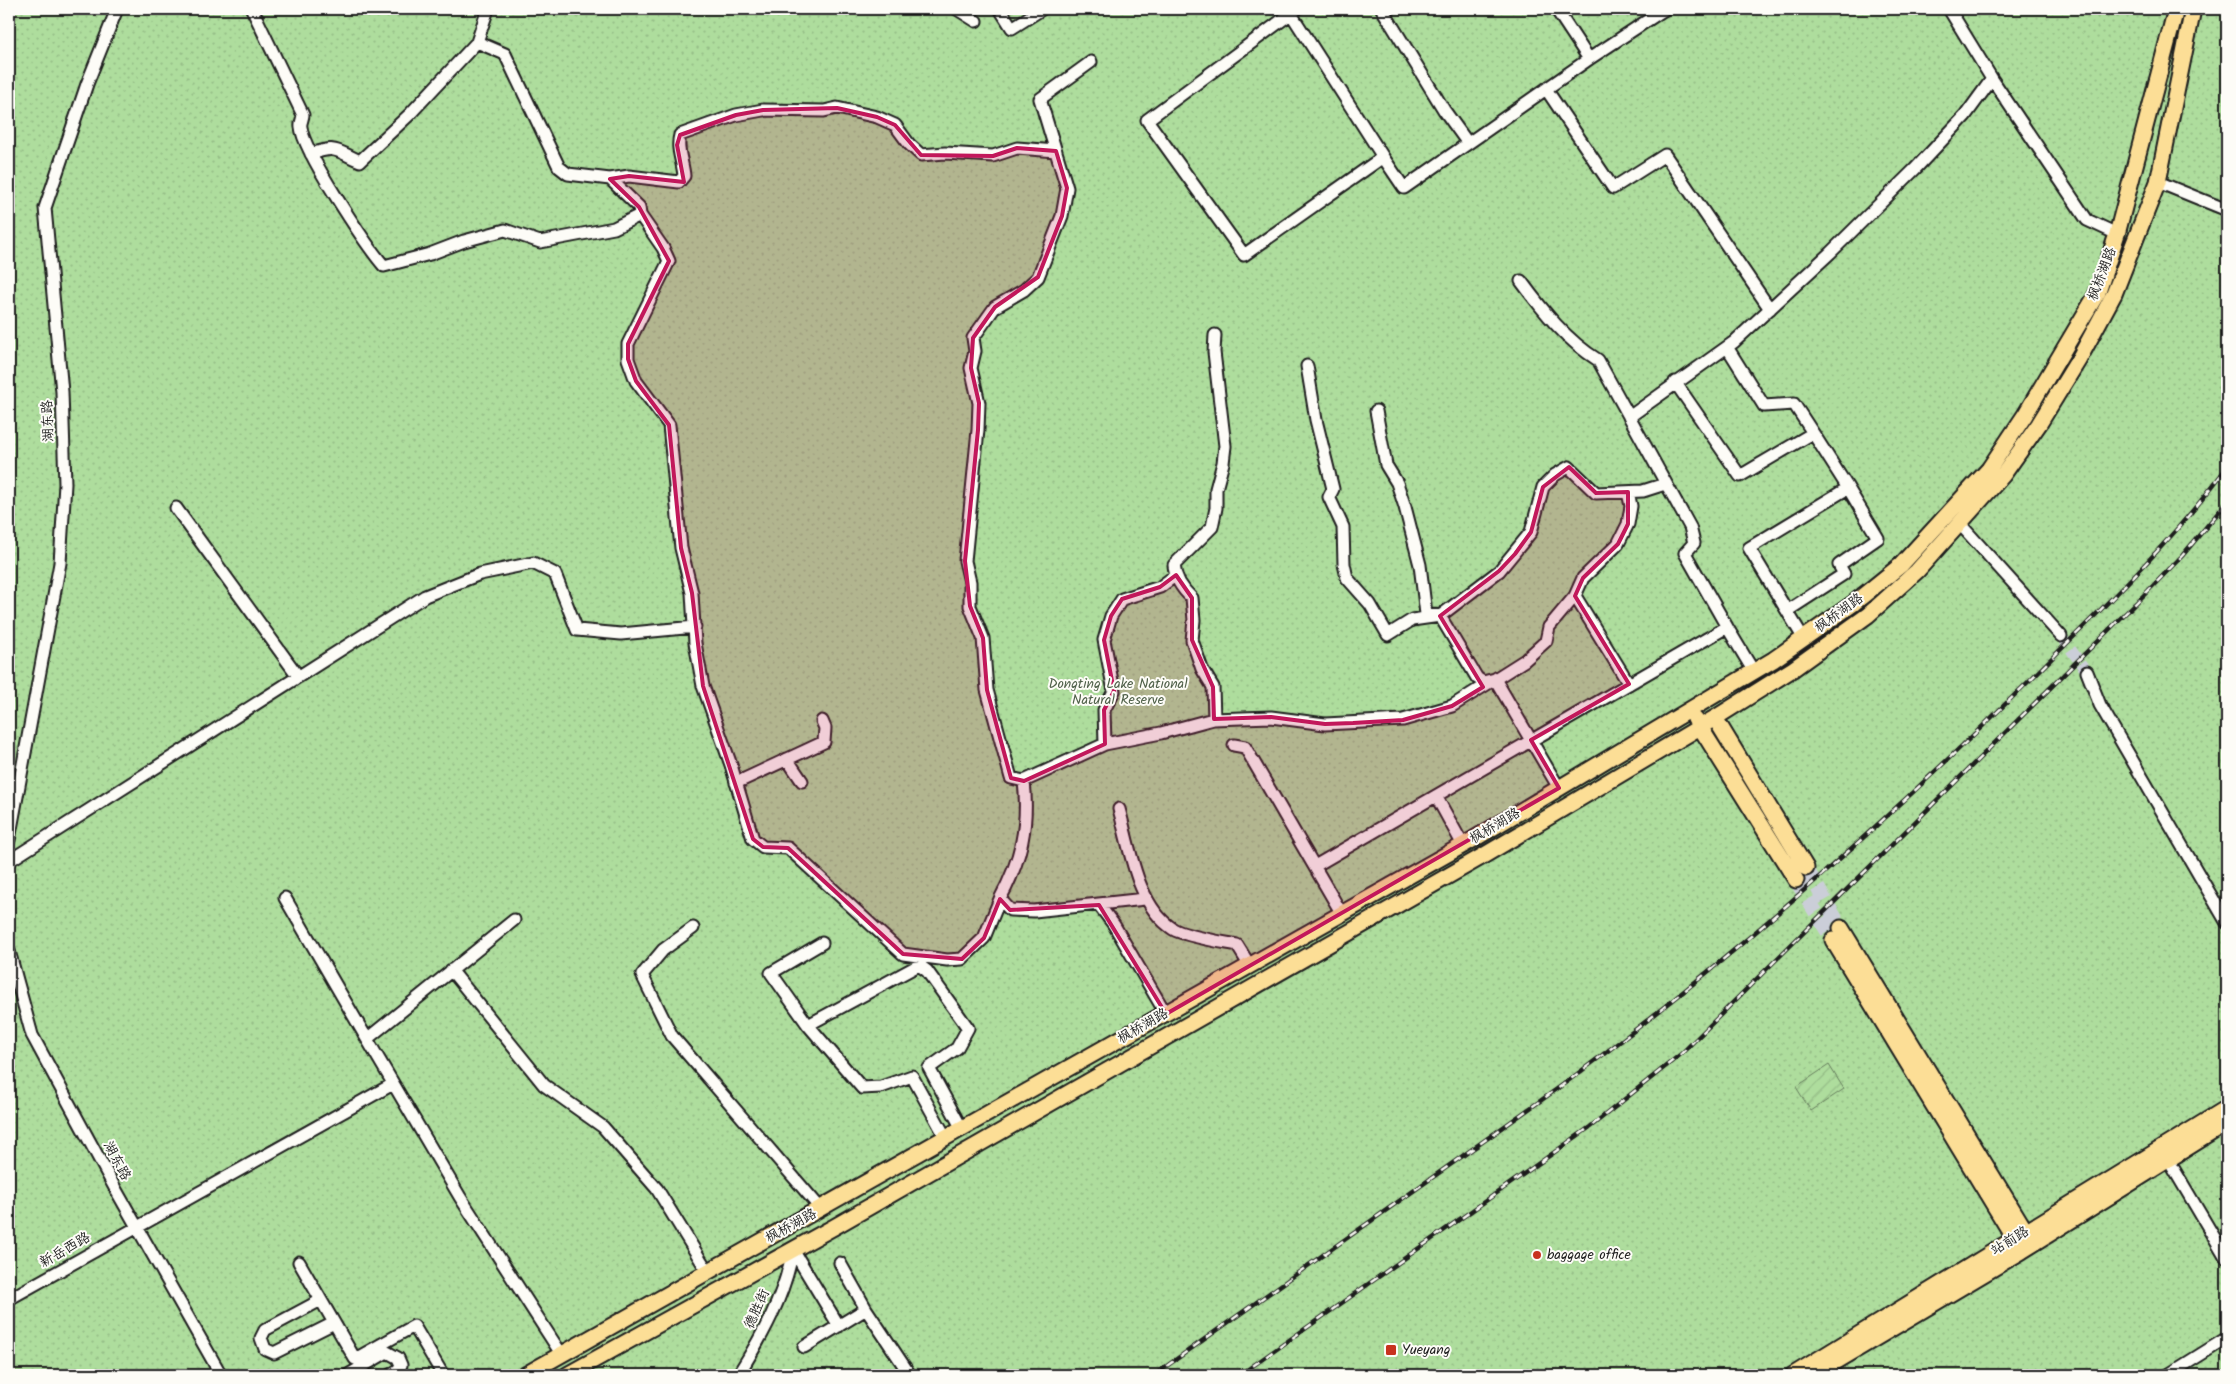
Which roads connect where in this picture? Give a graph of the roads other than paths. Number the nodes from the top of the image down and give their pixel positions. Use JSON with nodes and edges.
{"nodes":[{"id":1,"x":117,"y":9,"type":"edge"},
{"id":2,"x":252,"y":9,"type":"edge"},
{"id":3,"x":488,"y":9,"type":"edge"},
{"id":4,"x":957,"y":9,"type":"edge"},
{"id":5,"x":1000,"y":9,"type":"edge"},
{"id":6,"x":1042,"y":9,"type":"edge"},
{"id":7,"x":1382,"y":9,"type":"edge"},
{"id":8,"x":1556,"y":9,"type":"edge"},
{"id":9,"x":1665,"y":9,"type":"edge"},
{"id":10,"x":1948,"y":9,"type":"edge"},
{"id":11,"x":2176,"y":9,"type":"edge"},
{"id":12,"x":2193,"y":9,"type":"edge"},
{"id":13,"x":1292,"y":11,"type":"edge"},
{"id":14,"x":976,"y":21,"type":"dead end"},
{"id":15,"x":477,"y":42,"type":"junction"},
{"id":16,"x":1589,"y":59,"type":"junction"},
{"id":17,"x":1091,"y":62,"type":"dead end"},
{"id":18,"x":1992,"y":79,"type":"junction"},
{"id":19,"x":1546,"y":89,"type":"junction"},
{"id":20,"x":1467,"y":142,"type":"junction"},
{"id":21,"x":1056,"y":151,"type":"junction"},
{"id":22,"x":311,"y":154,"type":"junction"},
{"id":23,"x":1383,"y":157,"type":"junction"},
{"id":24,"x":610,"y":179,"type":"junction"},
{"id":25,"x":2158,"y":182,"type":"junction"},
{"id":26,"x":2227,"y":210,"type":"edge"},
{"id":27,"x":640,"y":215,"type":"junction"},
{"id":28,"x":2117,"y":234,"type":"junction"},
{"id":29,"x":1521,"y":281,"type":"dead end"},
{"id":30,"x":1770,"y":309,"type":"junction"},
{"id":31,"x":1215,"y":335,"type":"dead end"},
{"id":32,"x":1727,"y":347,"type":"junction"},
{"id":33,"x":1308,"y":366,"type":"dead end"},
{"id":34,"x":1676,"y":382,"type":"junction"},
{"id":35,"x":1376,"y":411,"type":"dead end"},
{"id":36,"x":1629,"y":417,"type":"junction"},
{"id":37,"x":1812,"y":433,"type":"junction"},
{"id":38,"x":1665,"y":484,"type":"junction"},
{"id":39,"x":1848,"y":488,"type":"junction"},
{"id":40,"x":1628,"y":492,"type":"junction"},
{"id":41,"x":176,"y":508,"type":"dead end"},
{"id":42,"x":1960,"y":524,"type":"junction"},
{"id":43,"x":1176,"y":575,"type":"junction"},
{"id":44,"x":1575,"y":596,"type":"junction"},
{"id":45,"x":1787,"y":611,"type":"junction"},
{"id":46,"x":1440,"y":616,"type":"junction"},
{"id":47,"x":1727,"y":627,"type":"junction"},
{"id":48,"x":694,"y":628,"type":"junction"},
{"id":49,"x":2061,"y":636,"type":"tunnel mouth"},
{"id":50,"x":1804,"y":639,"type":"junction"},
{"id":51,"x":1754,"y":672,"type":"junction"},
{"id":52,"x":2087,"y":672,"type":"tunnel mouth"},
{"id":53,"x":298,"y":676,"type":"junction"},
{"id":54,"x":1495,"y":679,"type":"junction"},
{"id":55,"x":1629,"y":684,"type":"junction"},
{"id":56,"x":1690,"y":711,"type":"junction"},
{"id":57,"x":1715,"y":718,"type":"junction"},
{"id":58,"x":1214,"y":719,"type":"junction"},
{"id":59,"x":822,"y":720,"type":"dead end"},
{"id":60,"x":1700,"y":727,"type":"junction"},
{"id":61,"x":1531,"y":740,"type":"junction"},
{"id":62,"x":1105,"y":744,"type":"junction"},
{"id":63,"x":1234,"y":745,"type":"dead end"},
{"id":64,"x":787,"y":759,"type":"junction"},
{"id":65,"x":802,"y":781,"type":"dead end"},
{"id":66,"x":1024,"y":781,"type":"junction"},
{"id":67,"x":736,"y":782,"type":"junction"},
{"id":68,"x":1559,"y":788,"type":"junction"},
{"id":69,"x":1436,"y":796,"type":"junction"},
{"id":70,"x":1119,"y":809,"type":"dead end"},
{"id":71,"x":9,"y":840,"type":"edge"},
{"id":72,"x":1463,"y":845,"type":"junction"},
{"id":73,"x":9,"y":861,"type":"edge"},
{"id":74,"x":1315,"y":866,"type":"junction"},
{"id":75,"x":1806,"y":868,"type":"tunnel mouth"},
{"id":76,"x":1796,"y":880,"type":"tunnel mouth"},
{"id":77,"x":285,"y":898,"type":"dead end"},
{"id":78,"x":1146,"y":899,"type":"junction"},
{"id":79,"x":1000,"y":900,"type":"junction"},
{"id":80,"x":1099,"y":905,"type":"junction"},
{"id":81,"x":1342,"y":914,"type":"junction"},
{"id":82,"x":514,"y":920,"type":"dead end"},
{"id":83,"x":2227,"y":923,"type":"edge"},
{"id":84,"x":694,"y":928,"type":"dead end"},
{"id":85,"x":1837,"y":934,"type":"tunnel mouth"},
{"id":86,"x":822,"y":943,"type":"dead end"},
{"id":87,"x":9,"y":951,"type":"edge"},
{"id":88,"x":1250,"y":966,"type":"junction"},
{"id":89,"x":451,"y":970,"type":"junction"},
{"id":90,"x":1166,"y":1014,"type":"junction"},
{"id":91,"x":808,"y":1025,"type":"junction"},
{"id":92,"x":367,"y":1039,"type":"junction"},
{"id":93,"x":929,"y":1068,"type":"junction"},
{"id":94,"x":909,"y":1077,"type":"junction"},
{"id":95,"x":393,"y":1084,"type":"junction"},
{"id":96,"x":2227,"y":1108,"type":"edge"},
{"id":97,"x":2227,"y":1122,"type":"edge"},
{"id":98,"x":962,"y":1129,"type":"junction"},
{"id":99,"x":946,"y":1138,"type":"junction"},
{"id":100,"x":2168,"y":1162,"type":"junction"},
{"id":101,"x":821,"y":1209,"type":"junction"},
{"id":102,"x":136,"y":1226,"type":"junction"},
{"id":103,"x":2024,"y":1241,"type":"junction"},
{"id":104,"x":793,"y":1250,"type":"junction"},
{"id":105,"x":2227,"y":1259,"type":"edge"},
{"id":106,"x":299,"y":1262,"type":"dead end"},
{"id":107,"x":840,"y":1264,"type":"dead end"},
{"id":108,"x":708,"y":1272,"type":"junction"},
{"id":109,"x":9,"y":1299,"type":"edge"},
{"id":110,"x":321,"y":1300,"type":"junction"},
{"id":111,"x":866,"y":1309,"type":"junction"},
{"id":112,"x":334,"y":1323,"type":"junction"},
{"id":113,"x":839,"y":1326,"type":"junction"},
{"id":114,"x":2227,"y":1338,"type":"edge"},
{"id":115,"x":804,"y":1348,"type":"dead end"},
{"id":116,"x":562,"y":1355,"type":"junction"},
{"id":117,"x":357,"y":1364,"type":"junction"},
{"id":118,"x":221,"y":1375,"type":"edge"},
{"id":119,"x":348,"y":1375,"type":"edge"},
{"id":120,"x":390,"y":1375,"type":"edge"},
{"id":121,"x":443,"y":1375,"type":"edge"},
{"id":122,"x":525,"y":1375,"type":"edge"},
{"id":123,"x":567,"y":1375,"type":"edge"},
{"id":124,"x":738,"y":1375,"type":"edge"},
{"id":125,"x":910,"y":1375,"type":"edge"},
{"id":126,"x":1793,"y":1375,"type":"edge"},
{"id":127,"x":1812,"y":1375,"type":"edge"},
{"id":128,"x":2168,"y":1375,"type":"edge"}],
"edges":[{"from":1,"to":71,"type":"street","name":"湖东路"},
{"from":2,"to":22,"type":"street"},
{"from":3,"to":15,"type":"street"},
{"from":4,"to":14,"type":"street"},
{"from":5,"to":6,"type":"street"},
{"from":7,"to":20,"type":"street"},
{"from":8,"to":16,"type":"street"},
{"from":9,"to":16,"type":"street"},
{"from":10,"to":18,"type":"street"},
{"from":11,"to":28,"type":"main road","name":"枫桥湖路"},
{"from":12,"to":25,"type":"main road","name":"枫桥湖路"},
{"from":13,"to":23,"type":"street"},
{"from":13,"to":23,"type":"street"},
{"from":15,"to":22,"type":"street"},
{"from":15,"to":24,"type":"street"},
{"from":16,"to":19,"type":"street"},
{"from":17,"to":21,"type":"street"},
{"from":18,"to":28,"type":"street"},
{"from":18,"to":30,"type":"street"},
{"from":19,"to":20,"type":"street"},
{"from":19,"to":30,"type":"street"},
{"from":20,"to":23,"type":"street"},
{"from":21,"to":24,"type":"street"},
{"from":21,"to":66,"type":"street"},
{"from":22,"to":27,"type":"street"},
{"from":24,"to":27,"type":"street"},
{"from":25,"to":26,"type":"street"},
{"from":25,"to":42,"type":"main road","name":"枫桥湖路"},
{"from":27,"to":48,"type":"street"},
{"from":28,"to":50,"type":"main road","name":"枫桥湖路"},
{"from":29,"to":36,"type":"street"},
{"from":30,"to":32,"type":"street"},
{"from":31,"to":43,"type":"street"},
{"from":32,"to":34,"type":"street"},
{"from":32,"to":37,"type":"street"},
{"from":33,"to":46,"type":"street"},
{"from":34,"to":36,"type":"street"},
{"from":34,"to":37,"type":"street"},
{"from":35,"to":46,"type":"street"},
{"from":36,"to":38,"type":"street"},
{"from":37,"to":39,"type":"street"},
{"from":38,"to":40,"type":"street"},
{"from":38,"to":47,"type":"street"},
{"from":39,"to":45,"type":"street"},
{"from":39,"to":45,"type":"street"},
{"from":40,"to":44,"type":"street"},
{"from":40,"to":46,"type":"street"},
{"from":41,"to":53,"type":"street"},
{"from":42,"to":49,"type":"street"},
{"from":42,"to":57,"type":"main road","name":"枫桥湖路"},
{"from":43,"to":58,"type":"street"},
{"from":43,"to":62,"type":"street"},
{"from":44,"to":54,"type":"street"},
{"from":44,"to":55,"type":"street"},
{"from":45,"to":50,"type":"street"},
{"from":46,"to":54,"type":"street"},
{"from":47,"to":51,"type":"street"},
{"from":47,"to":55,"type":"street"},
{"from":48,"to":53,"type":"street"},
{"from":48,"to":67,"type":"street"},
{"from":50,"to":51,"type":"main road","name":"枫桥湖路"},
{"from":51,"to":56,"type":"main road","name":"枫桥湖路"},
{"from":52,"to":83,"type":"street"},
{"from":53,"to":73,"type":"street"},
{"from":54,"to":58,"type":"street"},
{"from":54,"to":61,"type":"street"},
{"from":55,"to":61,"type":"street"},
{"from":56,"to":60,"type":"main road"},
{"from":56,"to":68,"type":"main road","name":"枫桥湖路"},
{"from":57,"to":60,"type":"main road","name":"枫桥湖路"},
{"from":57,"to":75,"type":"main road"},
{"from":58,"to":62,"type":"street"},
{"from":59,"to":64,"type":"street"},
{"from":60,"to":76,"type":"main road"},
{"from":60,"to":104,"type":"main road","name":"枫桥湖路"},
{"from":61,"to":68,"type":"street"},
{"from":61,"to":69,"type":"street"},
{"from":62,"to":66,"type":"street"},
{"from":63,"to":74,"type":"street"},
{"from":64,"to":65,"type":"street"},
{"from":64,"to":67,"type":"street"},
{"from":66,"to":79,"type":"street"},
{"from":67,"to":79,"type":"street"},
{"from":68,"to":72,"type":"main road","name":"枫桥湖路"},
{"from":69,"to":72,"type":"street"},
{"from":69,"to":74,"type":"street"},
{"from":70,"to":78,"type":"street"},
{"from":72,"to":81,"type":"main road","name":"枫桥湖路"},
{"from":74,"to":81,"type":"street"},
{"from":77,"to":92,"type":"street"},
{"from":78,"to":80,"type":"street"},
{"from":78,"to":88,"type":"street"},
{"from":79,"to":80,"type":"street"},
{"from":80,"to":90,"type":"street"},
{"from":81,"to":88,"type":"main road","name":"枫桥湖路"},
{"from":82,"to":89,"type":"street"},
{"from":84,"to":101,"type":"street"},
{"from":85,"to":103,"type":"main road"},
{"from":86,"to":91,"type":"street"},
{"from":87,"to":102,"type":"street","name":"湖东路"},
{"from":88,"to":90,"type":"main road","name":"枫桥湖路"},
{"from":89,"to":92,"type":"street"},
{"from":89,"to":108,"type":"street"},
{"from":90,"to":98,"type":"main road","name":"枫桥湖路"},
{"from":91,"to":93,"type":"street"},
{"from":91,"to":94,"type":"street"},
{"from":92,"to":95,"type":"street"},
{"from":93,"to":94,"type":"street"},
{"from":93,"to":98,"type":"street"},
{"from":94,"to":99,"type":"street"},
{"from":95,"to":102,"type":"street","name":"新岳西路"},
{"from":95,"to":116,"type":"street"},
{"from":96,"to":103,"type":"main road","name":"站前路"},
{"from":97,"to":100,"type":"main road","name":"站前路"},
{"from":98,"to":99,"type":"main road","name":"枫桥湖路"},
{"from":99,"to":101,"type":"main road","name":"枫桥湖路"},
{"from":100,"to":103,"type":"main road","name":"站前路"},
{"from":100,"to":105,"type":"street"},
{"from":101,"to":108,"type":"main road","name":"枫桥湖路"},
{"from":102,"to":109,"type":"street","name":"新岳西路"},
{"from":102,"to":118,"type":"street","name":"湖东路"},
{"from":103,"to":126,"type":"main road","name":"站前路"},
{"from":103,"to":127,"type":"main road","name":"站前路"},
{"from":104,"to":113,"type":"street"},
{"from":104,"to":123,"type":"main road","name":"枫桥湖路"},
{"from":104,"to":124,"type":"street","name":"德胜街"},
{"from":106,"to":110,"type":"street"},
{"from":107,"to":111,"type":"street"},
{"from":108,"to":116,"type":"main road","name":"枫桥湖路"},
{"from":110,"to":112,"type":"street"},
{"from":110,"to":112,"type":"street"},
{"from":111,"to":113,"type":"street"},
{"from":111,"to":125,"type":"street"},
{"from":112,"to":117,"type":"street"},
{"from":113,"to":115,"type":"street"},
{"from":114,"to":128,"type":"street"},
{"from":116,"to":122,"type":"main road","name":"枫桥湖路"},
{"from":117,"to":119,"type":"street"},
{"from":117,"to":120,"type":"street"},
{"from":117,"to":121,"type":"street"}]}
